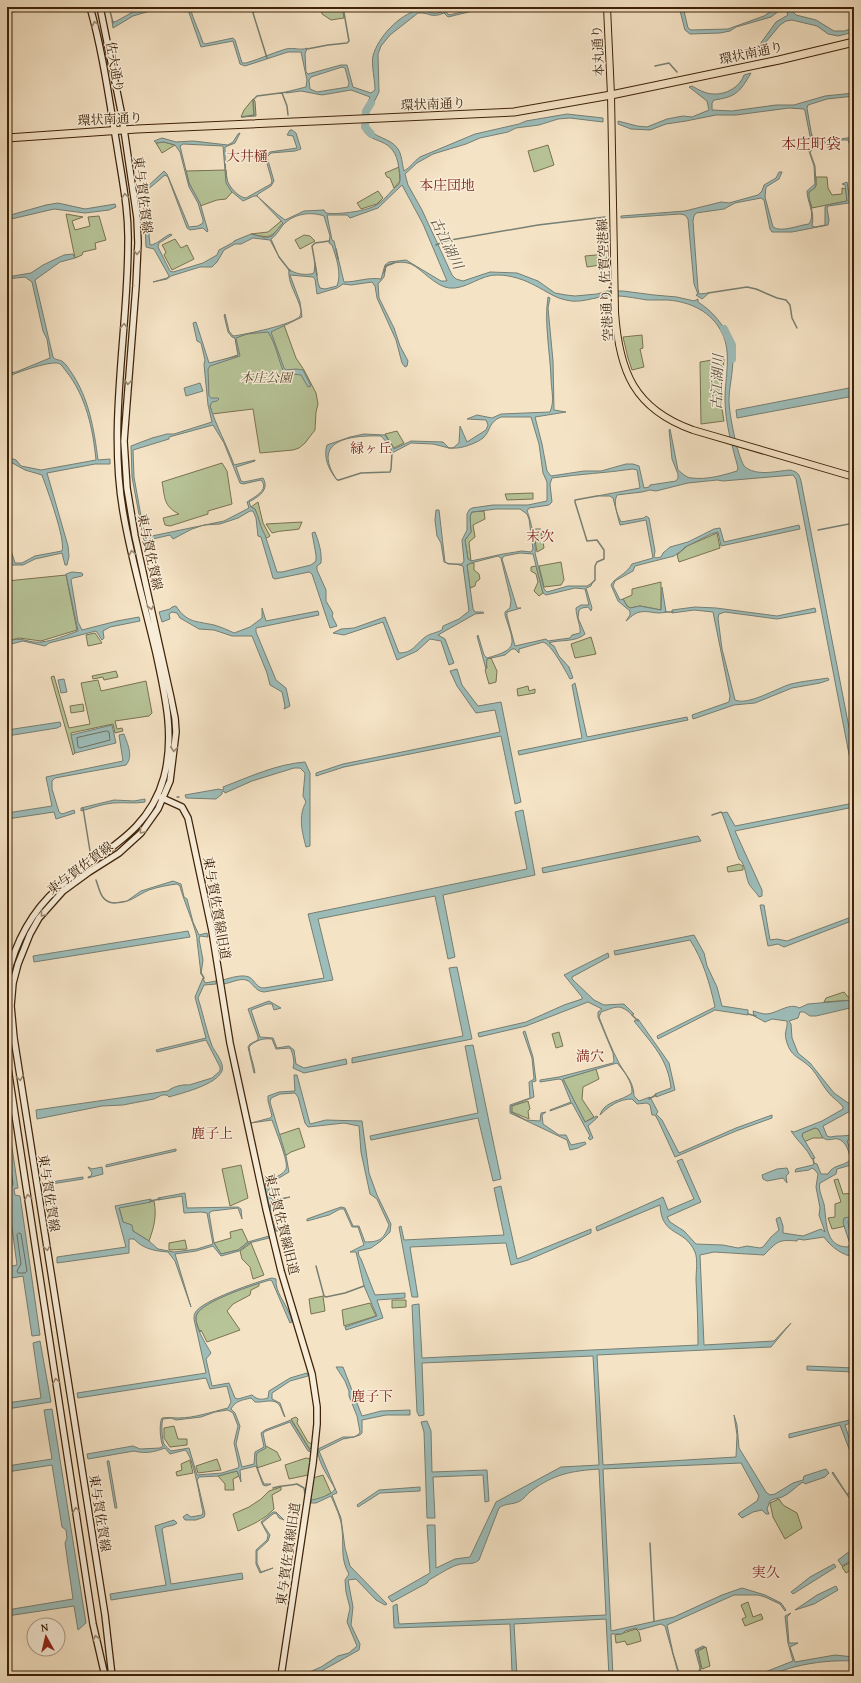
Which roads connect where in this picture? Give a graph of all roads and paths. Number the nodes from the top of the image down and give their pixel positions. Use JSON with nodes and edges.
{"nodes":[{"id":1,"x":90,"y":7,"type":"edge"},
{"id":2,"x":100,"y":7,"type":"edge"},
{"id":3,"x":607,"y":7,"type":"edge"},
{"id":4,"x":854,"y":42,"type":"edge"},
{"id":5,"x":611,"y":95,"type":"junction"},
{"id":6,"x":124,"y":130,"type":"junction"},
{"id":7,"x":114,"y":131,"type":"junction"},
{"id":8,"x":7,"y":138,"type":"edge"},
{"id":9,"x":854,"y":477,"type":"edge"},
{"id":10,"x":157,"y":796,"type":"junction"},
{"id":11,"x":163,"y":798,"type":"junction"},
{"id":12,"x":7,"y":978,"type":"edge"},
{"id":13,"x":7,"y":1062,"type":"edge"},
{"id":14,"x":105,"y":1676,"type":"edge"},
{"id":15,"x":112,"y":1676,"type":"edge"},
{"id":16,"x":281,"y":1676,"type":"edge"}],
"edges":[{"from":7,"to":1,"type":"main road","name":"佐大通り","one_way":true},
{"from":2,"to":6,"type":"main road","name":"佐大通り"},
{"from":3,"to":5,"type":"main road","name":"本丸通り"},
{"from":4,"to":5,"type":"highway","name":"環状南通り"},
{"from":5,"to":6,"type":"highway","name":"環状南通り"},
{"from":5,"to":9,"type":"main road","name":"空港通り, 佐賀空港線"},
{"from":6,"to":7,"type":"highway","name":"環状南通り"},
{"from":6,"to":11,"type":"main road","name":"東与賀佐賀線","one_way":true},
{"from":7,"to":8,"type":"highway","name":"環状南通り"},
{"from":10,"to":7,"type":"main road","name":"東与賀佐賀線","one_way":true},
{"from":10,"to":11,"type":"main road","name":"東与賀佐賀線旧道"},
{"from":10,"to":12,"type":"main road","name":"東与賀佐賀線"},
{"from":11,"to":15,"type":"main road","name":"東与賀佐賀線","one_way":true},
{"from":11,"to":16,"type":"main road","name":"東与賀佐賀線旧道"},
{"from":14,"to":13,"type":"main road","name":"東与賀佐賀線","one_way":true}]}
